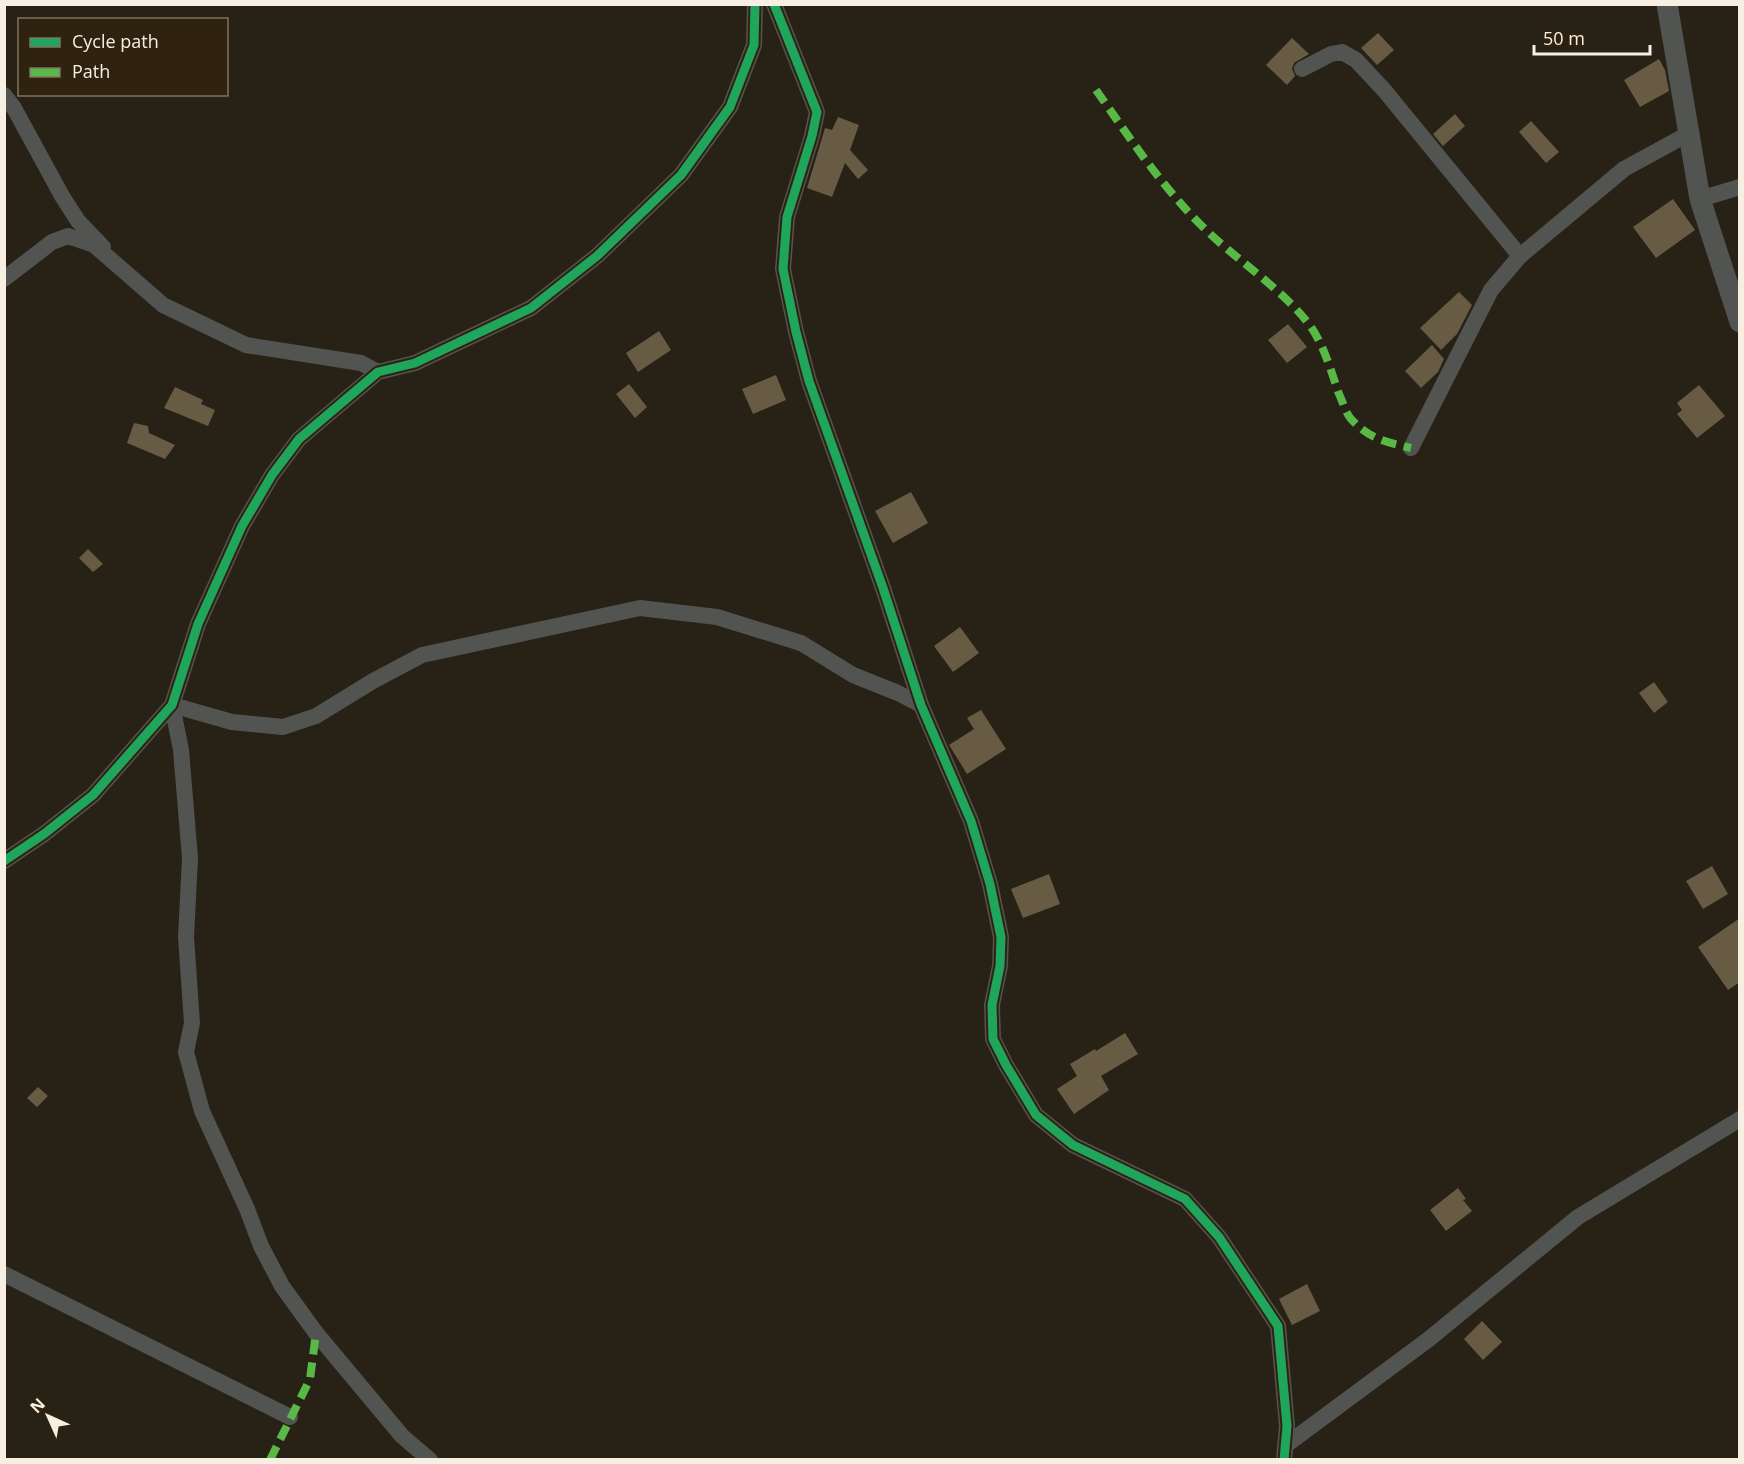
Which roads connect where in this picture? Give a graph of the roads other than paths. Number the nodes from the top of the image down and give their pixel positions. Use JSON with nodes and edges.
{"nodes":[{"id":1,"x":755,"y":4,"type":"edge"},
{"id":2,"x":774,"y":4,"type":"edge"},
{"id":3,"x":1667,"y":4,"type":"edge"},
{"id":4,"x":1302,"y":69,"type":"dead end"},
{"id":5,"x":4,"y":95,"type":"edge"},
{"id":6,"x":1688,"y":134,"type":"junction"},
{"id":7,"x":1740,"y":187,"type":"edge"},
{"id":8,"x":1701,"y":199,"type":"junction"},
{"id":9,"x":1520,"y":256,"type":"junction"},
{"id":10,"x":110,"y":258,"type":"junction"},
{"id":11,"x":4,"y":279,"type":"edge"},
{"id":12,"x":1740,"y":322,"type":"edge"},
{"id":13,"x":378,"y":372,"type":"junction"},
{"id":14,"x":1411,"y":448,"type":"dead end"},
{"id":15,"x":172,"y":705,"type":"junction"},
{"id":16,"x":921,"y":705,"type":"junction"},
{"id":17,"x":4,"y":861,"type":"edge"},
{"id":18,"x":1740,"y":1119,"type":"edge"},
{"id":19,"x":4,"y":1274,"type":"edge"},
{"id":20,"x":290,"y":1417,"type":"dead end"},
{"id":21,"x":1285,"y":1452,"type":"edge"},
{"id":22,"x":430,"y":1460,"type":"edge"}],
"edges":[{"from":1,"to":13,"type":"street"},
{"from":2,"to":16,"type":"street"},
{"from":3,"to":6,"type":"street"},
{"from":4,"to":9,"type":"street"},
{"from":5,"to":10,"type":"street"},
{"from":6,"to":8,"type":"street"},
{"from":6,"to":9,"type":"street"},
{"from":7,"to":8,"type":"street"},
{"from":8,"to":12,"type":"street"},
{"from":9,"to":14,"type":"street"},
{"from":10,"to":11,"type":"street"},
{"from":10,"to":13,"type":"street"},
{"from":13,"to":15,"type":"street"},
{"from":15,"to":16,"type":"street"},
{"from":15,"to":17,"type":"street"},
{"from":15,"to":22,"type":"street"},
{"from":16,"to":21,"type":"street"},
{"from":18,"to":21,"type":"street"},
{"from":19,"to":20,"type":"street"}]}
